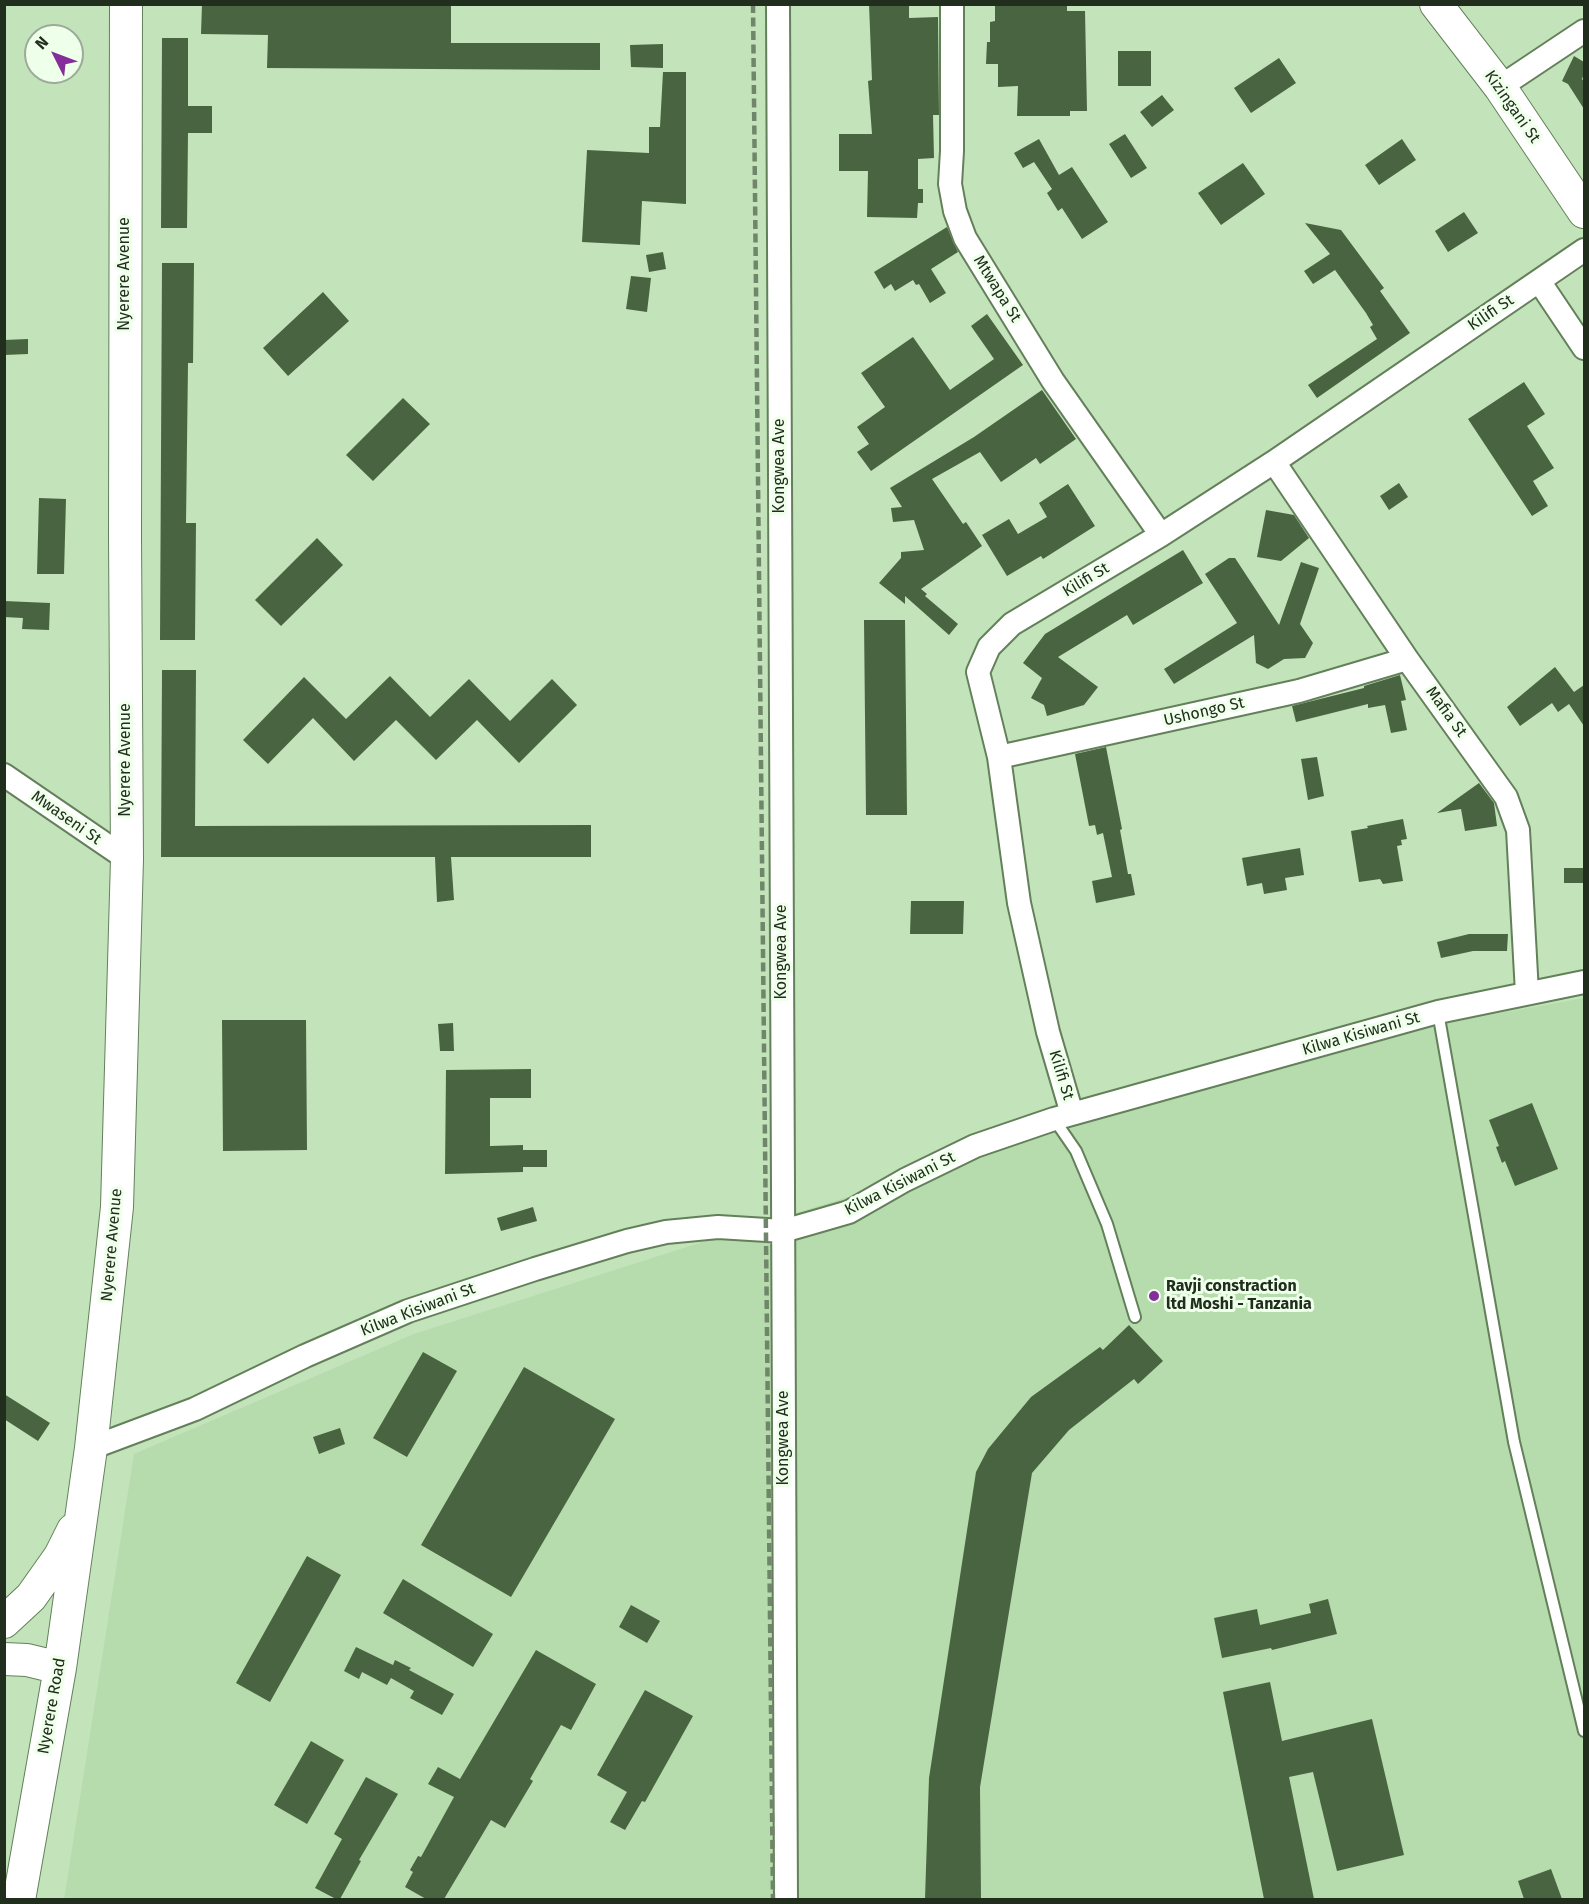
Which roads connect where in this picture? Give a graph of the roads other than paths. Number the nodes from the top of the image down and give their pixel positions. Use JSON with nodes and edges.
{"nodes":[{"id":1,"x":126,"y":4,"type":"edge"},
{"id":2,"x":778,"y":4,"type":"edge"},
{"id":3,"x":952,"y":4,"type":"edge"},
{"id":4,"x":1436,"y":4,"type":"edge"},
{"id":5,"x":1584,"y":31,"type":"edge"},
{"id":6,"x":1500,"y":87,"type":"junction"},
{"id":7,"x":1584,"y":212,"type":"edge"},
{"id":8,"x":1584,"y":250,"type":"edge"},
{"id":9,"x":1539,"y":280,"type":"junction"},
{"id":10,"x":1584,"y":348,"type":"edge"},
{"id":11,"x":1274,"y":462,"type":"junction"},
{"id":12,"x":1161,"y":535,"type":"junction"},
{"id":13,"x":1407,"y":658,"type":"junction"},
{"id":14,"x":999,"y":757,"type":"junction"},
{"id":15,"x":4,"y":775,"type":"edge"},
{"id":16,"x":127,"y":859,"type":"junction"},
{"id":17,"x":1584,"y":982,"type":"edge"},
{"id":18,"x":1527,"y":993,"type":"junction"},
{"id":19,"x":1438,"y":1012,"type":"junction"},
{"id":20,"x":1063,"y":1116,"type":"junction"},
{"id":21,"x":783,"y":1231,"type":"junction"},
{"id":22,"x":1135,"y":1317,"type":"dead end"},
{"id":23,"x":91,"y":1448,"type":"junction"},
{"id":24,"x":81,"y":1513,"type":"junction"},
{"id":25,"x":4,"y":1622,"type":"edge"},
{"id":26,"x":4,"y":1659,"type":"edge"},
{"id":27,"x":60,"y":1668,"type":"junction"},
{"id":28,"x":1584,"y":1731,"type":"edge"},
{"id":29,"x":19,"y":1899,"type":"edge"},
{"id":30,"x":786,"y":1899,"type":"edge"}],
"edges":[{"from":1,"to":16,"type":"street","name":"Nyerere Avenue"},
{"from":2,"to":21,"type":"street","name":"Kongwea Ave"},
{"from":3,"to":12,"type":"street","name":"Mtwapa St"},
{"from":4,"to":6,"type":"street","name":"Kizingani St"},
{"from":5,"to":6,"type":"street"},
{"from":6,"to":7,"type":"street","name":"Kizingani St"},
{"from":8,"to":9,"type":"street","name":"Kilifi St"},
{"from":9,"to":10,"type":"street"},
{"from":9,"to":11,"type":"street","name":"Kilifi St"},
{"from":11,"to":12,"type":"street","name":"Kilifi St"},
{"from":11,"to":13,"type":"street","name":"Mafia St"},
{"from":12,"to":14,"type":"street","name":"Kilifi St"},
{"from":13,"to":14,"type":"street","name":"Ushongo St"},
{"from":13,"to":18,"type":"street","name":"Mafia St"},
{"from":14,"to":20,"type":"street","name":"Kilifi St"},
{"from":15,"to":16,"type":"street","name":"Mwaseni St"},
{"from":16,"to":23,"type":"street","name":"Nyerere Avenue"},
{"from":17,"to":18,"type":"street","name":"Kilwa Kisiwani St"},
{"from":18,"to":19,"type":"street","name":"Kilwa Kisiwani St"},
{"from":19,"to":20,"type":"street","name":"Kilwa Kisiwani St"},
{"from":19,"to":28,"type":"lane"},
{"from":20,"to":21,"type":"street","name":"Kilwa Kisiwani St"},
{"from":20,"to":22,"type":"lane"},
{"from":21,"to":23,"type":"street","name":"Kilwa Kisiwani St"},
{"from":21,"to":30,"type":"street","name":"Kongwea Ave"},
{"from":23,"to":24,"type":"street","name":"Nyerere Avenue"},
{"from":24,"to":25,"type":"street"},
{"from":24,"to":27,"type":"street","name":"Nyerere Road"},
{"from":26,"to":27,"type":"street"},
{"from":27,"to":29,"type":"street","name":"Nyerere Road"}]}
